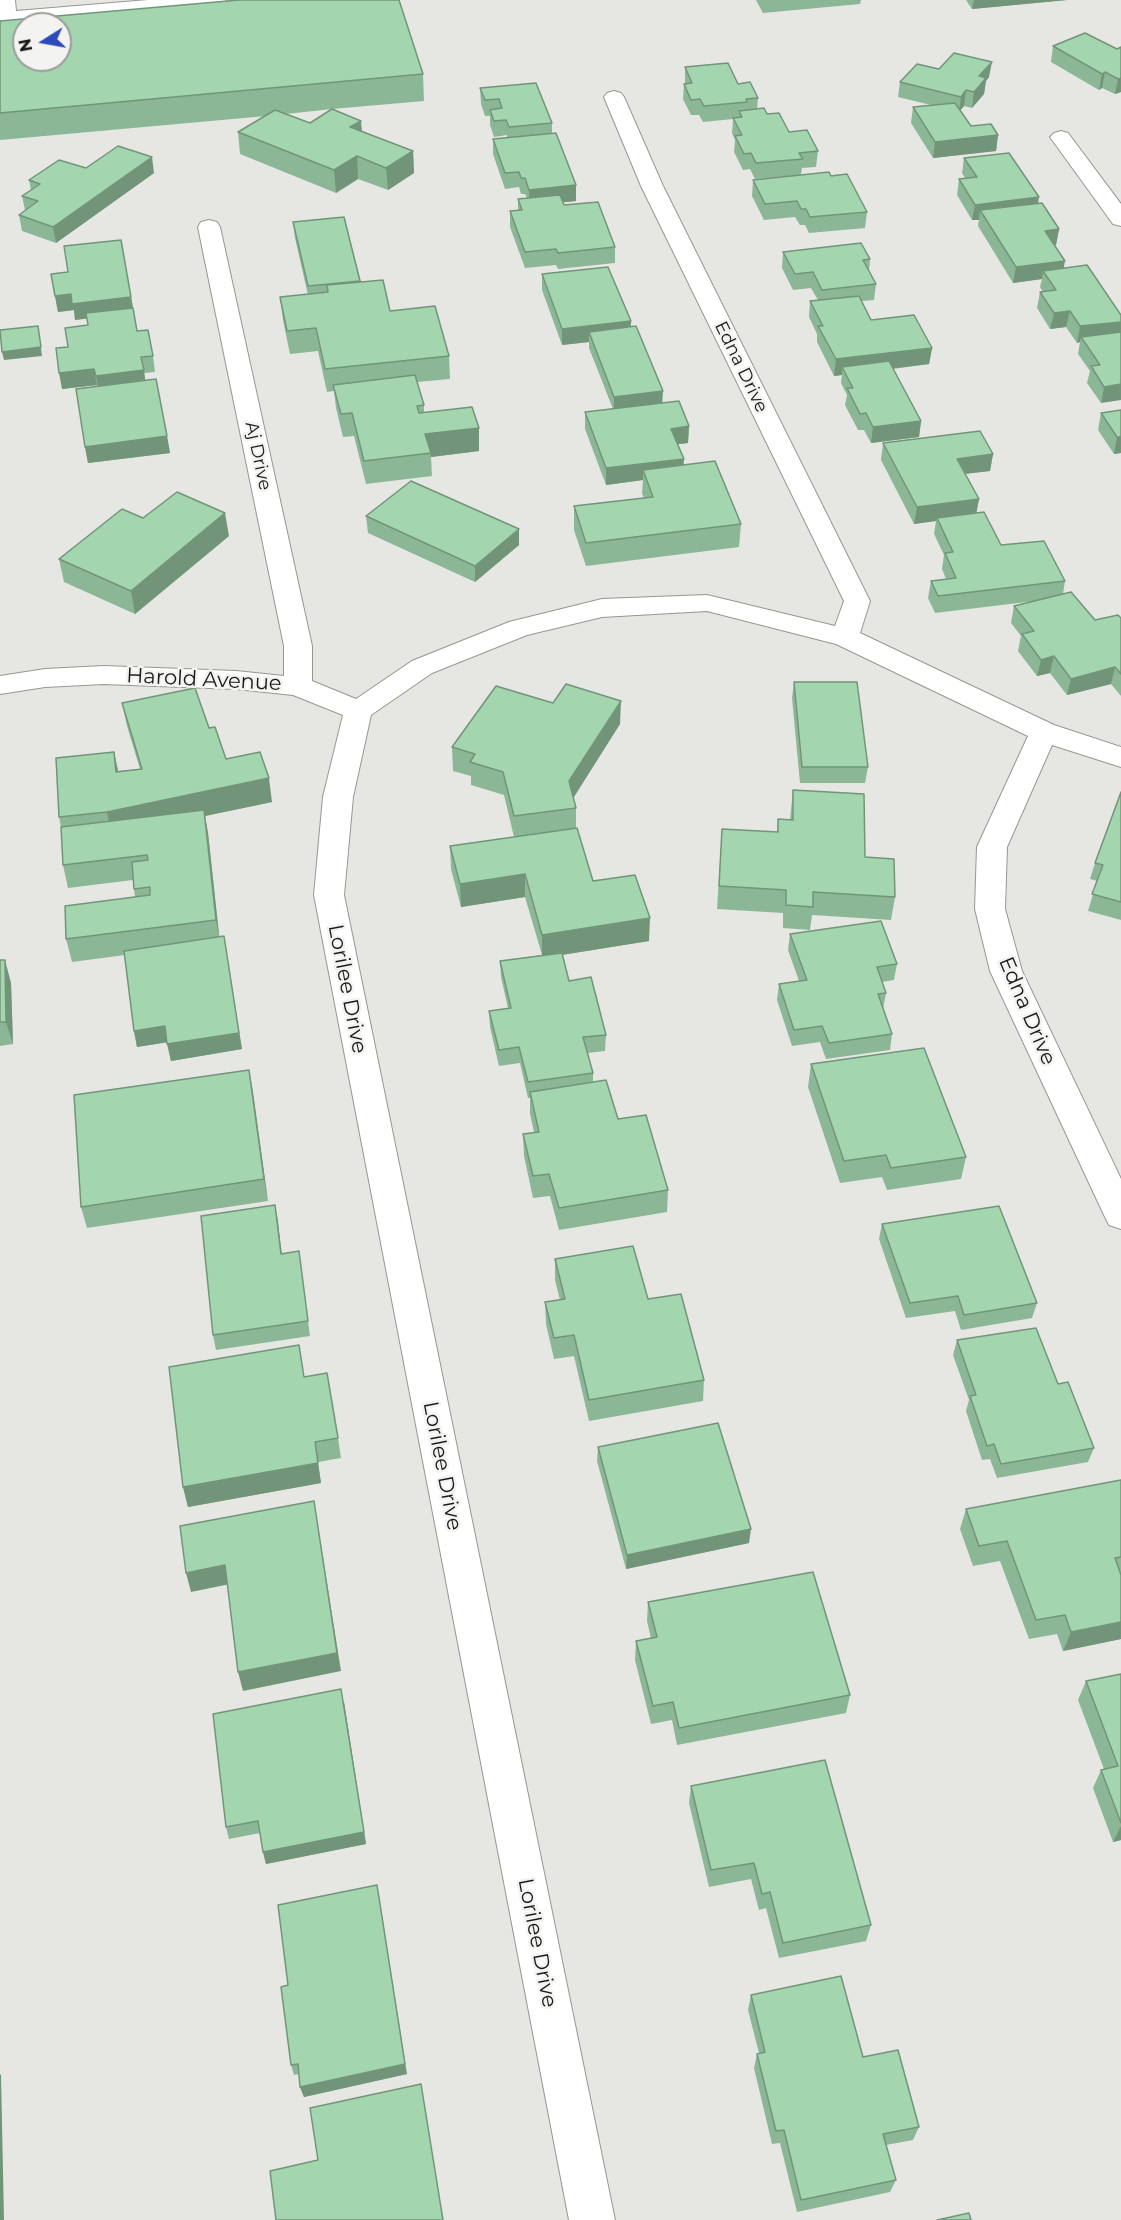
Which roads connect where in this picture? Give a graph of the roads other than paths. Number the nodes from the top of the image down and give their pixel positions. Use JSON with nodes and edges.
{"nodes":[{"id":1,"x":6,"y":0,"type":"edge"},
{"id":2,"x":216,"y":0,"type":"edge"},
{"id":3,"x":614,"y":97,"type":"dead end"},
{"id":4,"x":1061,"y":137,"type":"dead end"},
{"id":5,"x":1121,"y":219,"type":"edge"},
{"id":6,"x":209,"y":227,"type":"dead end"},
{"id":7,"x":845,"y":637,"type":"junction"},
{"id":8,"x":0,"y":685,"type":"edge"},
{"id":9,"x":298,"y":686,"type":"junction"},
{"id":10,"x":358,"y":711,"type":"junction"},
{"id":11,"x":1044,"y":732,"type":"junction"},
{"id":12,"x":1121,"y":757,"type":"edge"},
{"id":13,"x":1121,"y":1215,"type":"edge"},
{"id":14,"x":592,"y":2220,"type":"edge"}],
"edges":[{"from":1,"to":2,"type":"street"},
{"from":3,"to":7,"type":"street","name":"Edna Drive"},
{"from":4,"to":5,"type":"street"},
{"from":6,"to":9,"type":"street","name":"Aj Drive"},
{"from":7,"to":10,"type":"street"},
{"from":7,"to":11,"type":"street"},
{"from":8,"to":9,"type":"street","name":"Harold Avenue"},
{"from":9,"to":10,"type":"street","name":"Harold Avenue"},
{"from":10,"to":14,"type":"street","name":"Lorilee Drive"},
{"from":11,"to":12,"type":"street"},
{"from":11,"to":13,"type":"street","name":"Edna Drive"}]}
